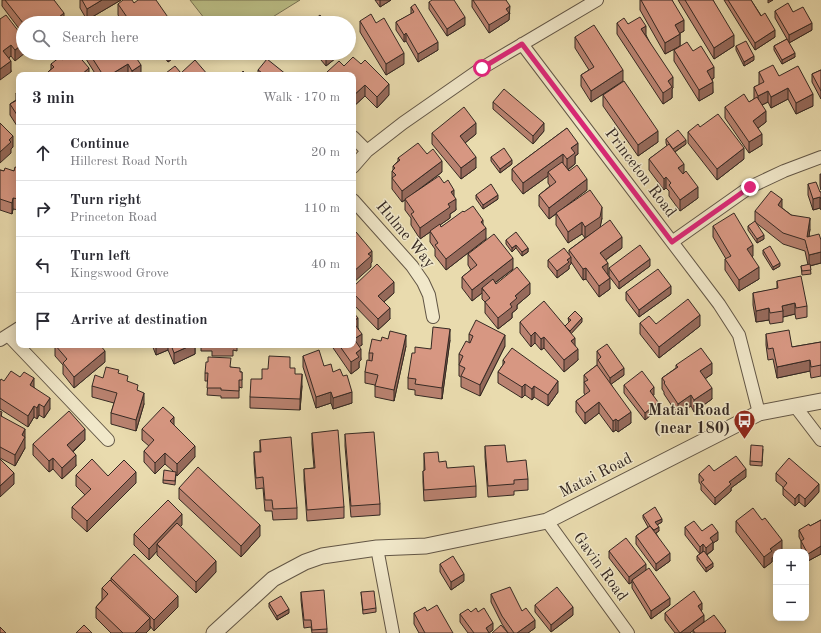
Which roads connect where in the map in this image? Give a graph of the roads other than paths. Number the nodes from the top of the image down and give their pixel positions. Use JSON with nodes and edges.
{"nodes":[{"id":1,"x":597,"y":0,"type":"edge"},
{"id":2,"x":522,"y":44,"type":"junction"},
{"id":3,"x":356,"y":140,"type":"edge"},
{"id":4,"x":367,"y":151,"type":"junction"},
{"id":5,"x":821,"y":158,"type":"edge"},
{"id":6,"x":356,"y":164,"type":"edge"},
{"id":7,"x":356,"y":203,"type":"edge"},
{"id":8,"x":672,"y":242,"type":"junction"},
{"id":9,"x":434,"y":317,"type":"dead end"},
{"id":10,"x":16,"y":330,"type":"edge"},
{"id":11,"x":4,"y":337,"type":"edge"},
{"id":12,"x":821,"y":401,"type":"edge"},
{"id":13,"x":795,"y":406,"type":"junction"},
{"id":14,"x":759,"y":413,"type":"junction"},
{"id":15,"x":108,"y":440,"type":"dead end"},
{"id":16,"x":821,"y":440,"type":"edge"},
{"id":17,"x":547,"y":521,"type":"junction"},
{"id":18,"x":377,"y":548,"type":"junction"},
{"id":19,"x":214,"y":633,"type":"edge"},
{"id":20,"x":393,"y":633,"type":"edge"},
{"id":21,"x":628,"y":633,"type":"edge"}],
"edges":[{"from":1,"to":2,"type":"street"},
{"from":2,"to":4,"type":"street"},
{"from":2,"to":8,"type":"street","name":"Princeton Road"},
{"from":3,"to":4,"type":"street"},
{"from":4,"to":6,"type":"street"},
{"from":5,"to":8,"type":"street"},
{"from":7,"to":9,"type":"street","name":"Hulme Way"},
{"from":8,"to":14,"type":"street","name":"Princeton Road"},
{"from":10,"to":11,"type":"street"},
{"from":11,"to":15,"type":"street"},
{"from":12,"to":13,"type":"street","name":"Matai Road"},
{"from":13,"to":14,"type":"street","name":"Matai Road"},
{"from":13,"to":16,"type":"street"},
{"from":14,"to":17,"type":"street","name":"Matai Road"},
{"from":17,"to":18,"type":"street","name":"Matai Road"},
{"from":17,"to":21,"type":"street","name":"Gavin Road"},
{"from":18,"to":19,"type":"street","name":"Matai Road"},
{"from":18,"to":20,"type":"street"}]}
